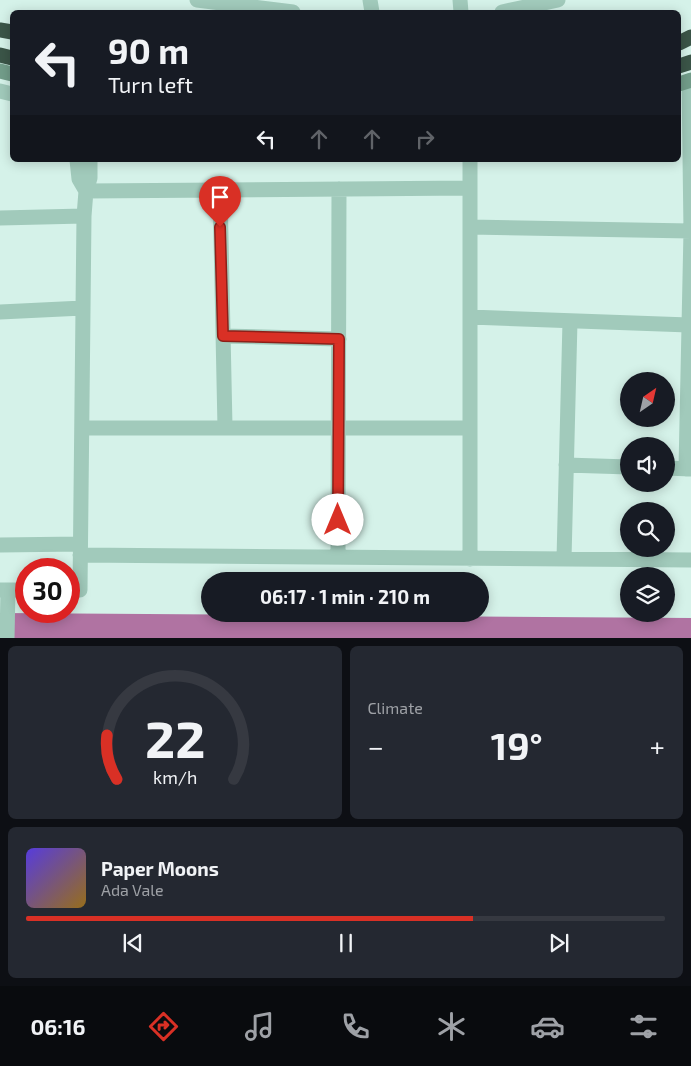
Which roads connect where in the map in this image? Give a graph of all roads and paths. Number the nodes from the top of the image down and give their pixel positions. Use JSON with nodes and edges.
{"nodes":[{"id":1,"x":197,"y":0,"type":"edge"},
{"id":2,"x":553,"y":1,"type":"edge"},
{"id":3,"x":282,"y":9,"type":"edge"},
{"id":4,"x":511,"y":10,"type":"edge"},
{"id":5,"x":686,"y":81,"type":"edge"},
{"id":6,"x":684,"y":139,"type":"edge"},
{"id":7,"x":77,"y":162,"type":"edge"},
{"id":8,"x":90,"y":162,"type":"edge"},
{"id":9,"x":470,"y":162,"type":"edge"},
{"id":10,"x":470,"y":188,"type":"junction"},
{"id":11,"x":339,"y":189,"type":"junction"},
{"id":12,"x":220,"y":190,"type":"junction"},
{"id":13,"x":86,"y":191,"type":"junction"},
{"id":14,"x":84,"y":216,"type":"junction"},
{"id":15,"x":0,"y":218,"type":"edge"},
{"id":16,"x":470,"y":228,"type":"junction"},
{"id":17,"x":691,"y":231,"type":"edge"},
{"id":18,"x":83,"y":308,"type":"junction"},
{"id":19,"x":0,"y":312,"type":"edge"},
{"id":20,"x":470,"y":317,"type":"junction"},
{"id":21,"x":570,"y":321,"type":"junction"},
{"id":22,"x":689,"y":326,"type":"junction"},
{"id":23,"x":223,"y":336,"type":"junction"},
{"id":24,"x":339,"y":339,"type":"junction"},
{"id":25,"x":82,"y":428,"type":"junction"},
{"id":26,"x":225,"y":428,"type":"junction"},
{"id":27,"x":339,"y":428,"type":"junction"},
{"id":28,"x":470,"y":428,"type":"junction"},
{"id":29,"x":566,"y":465,"type":"junction"},
{"id":30,"x":620,"y":467,"type":"edge"},
{"id":31,"x":675,"y":468,"type":"edge"},
{"id":32,"x":689,"y":469,"type":"edge"},
{"id":33,"x":0,"y":545,"type":"edge"},
{"id":34,"x":80,"y":550,"type":"junction"},
{"id":35,"x":338,"y":557,"type":"junction"},
{"id":36,"x":80,"y":558,"type":"edge"},
{"id":37,"x":470,"y":559,"type":"junction"},
{"id":38,"x":564,"y":559,"type":"junction"},
{"id":39,"x":691,"y":560,"type":"edge"},
{"id":40,"x":4,"y":590,"type":"edge"},
{"id":41,"x":7,"y":638,"type":"edge"}],
"edges":[{"from":1,"to":3,"type":"street"},
{"from":2,"to":4,"type":"street"},
{"from":5,"to":6,"type":"street"},
{"from":6,"to":17,"type":"street"},
{"from":7,"to":13,"type":"street"},
{"from":8,"to":13,"type":"street"},
{"from":9,"to":10,"type":"street"},
{"from":10,"to":11,"type":"street"},
{"from":10,"to":16,"type":"street"},
{"from":11,"to":12,"type":"street"},
{"from":11,"to":24,"type":"street"},
{"from":12,"to":13,"type":"street"},
{"from":12,"to":23,"type":"street"},
{"from":13,"to":14,"type":"street"},
{"from":14,"to":15,"type":"street"},
{"from":14,"to":18,"type":"street"},
{"from":16,"to":17,"type":"street"},
{"from":16,"to":20,"type":"street"},
{"from":17,"to":22,"type":"street"},
{"from":18,"to":19,"type":"street"},
{"from":18,"to":25,"type":"street"},
{"from":20,"to":21,"type":"street"},
{"from":20,"to":28,"type":"street"},
{"from":21,"to":22,"type":"street"},
{"from":21,"to":29,"type":"street"},
{"from":22,"to":32,"type":"street"},
{"from":23,"to":24,"type":"street"},
{"from":23,"to":26,"type":"street"},
{"from":24,"to":27,"type":"street"},
{"from":25,"to":26,"type":"street"},
{"from":25,"to":34,"type":"street"},
{"from":26,"to":27,"type":"street"},
{"from":27,"to":28,"type":"street"},
{"from":27,"to":35,"type":"street"},
{"from":28,"to":37,"type":"street"},
{"from":29,"to":30,"type":"street"},
{"from":29,"to":38,"type":"street"},
{"from":31,"to":32,"type":"street"},
{"from":33,"to":34,"type":"street"},
{"from":34,"to":35,"type":"street"},
{"from":34,"to":36,"type":"street"},
{"from":35,"to":37,"type":"street"},
{"from":37,"to":38,"type":"street"},
{"from":38,"to":39,"type":"street"},
{"from":40,"to":41,"type":"street"}]}
